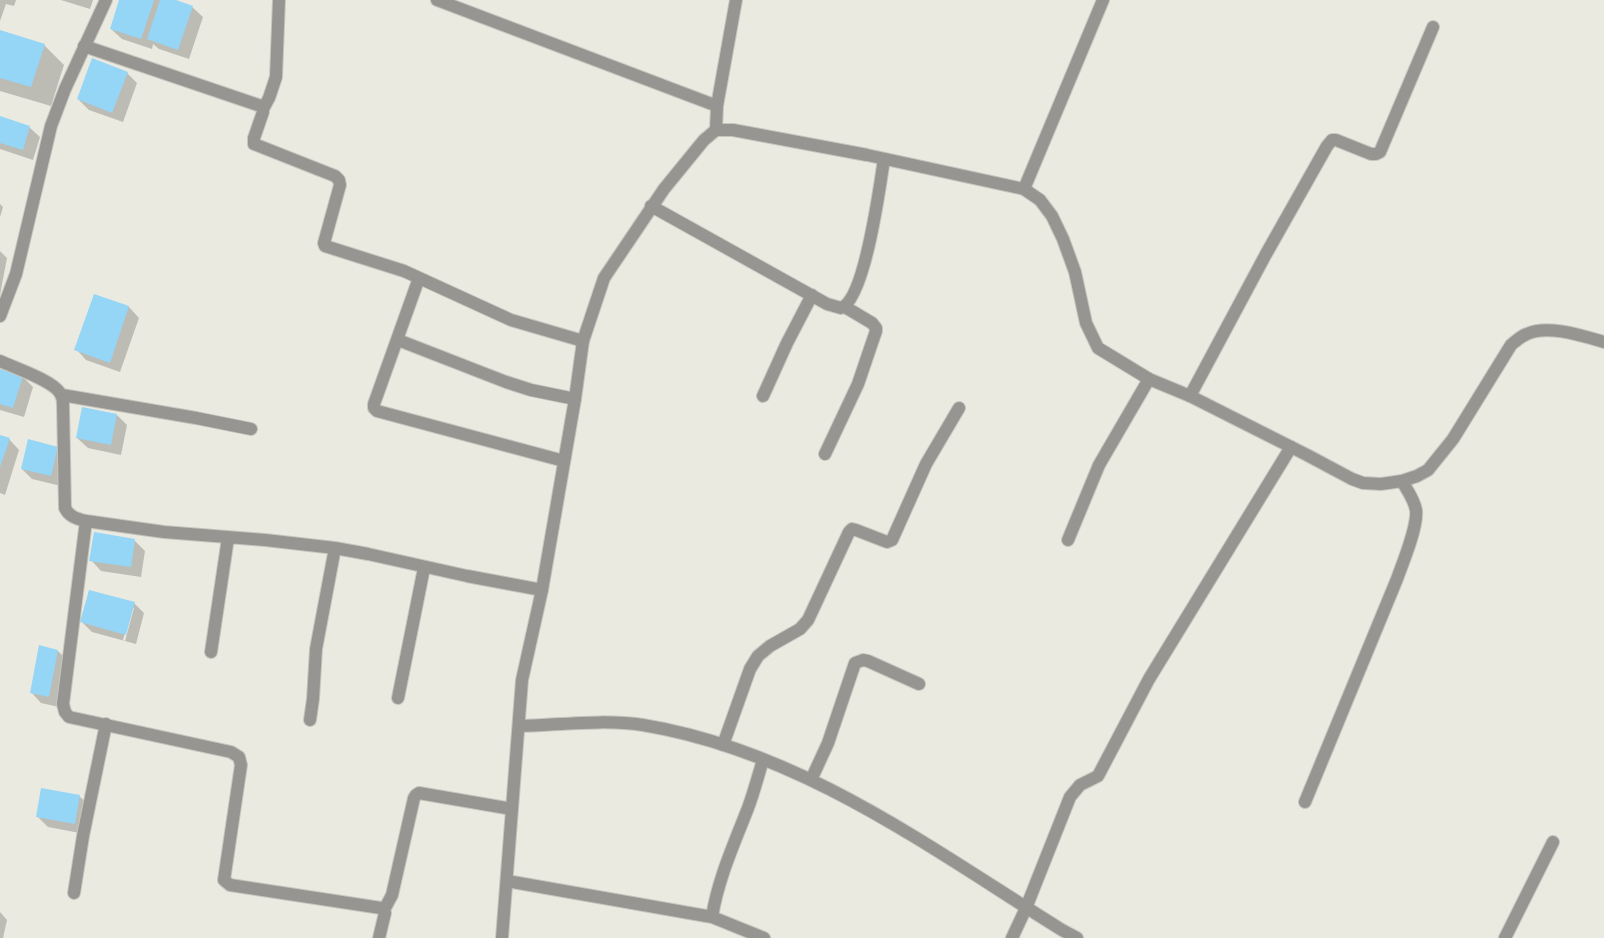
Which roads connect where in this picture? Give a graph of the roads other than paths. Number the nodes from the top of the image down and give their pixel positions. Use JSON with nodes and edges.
{"nodes":[{"id":1,"x":106,"y":0,"type":"edge"},
{"id":2,"x":279,"y":0,"type":"edge"},
{"id":3,"x":437,"y":0,"type":"edge"},
{"id":4,"x":736,"y":0,"type":"edge"},
{"id":5,"x":1103,"y":0,"type":"edge"},
{"id":6,"x":1433,"y":27,"type":"dead end"},
{"id":7,"x":84,"y":46,"type":"junction"},
{"id":8,"x":718,"y":106,"type":"junction"},
{"id":9,"x":263,"y":109,"type":"junction"},
{"id":10,"x":716,"y":130,"type":"junction"},
{"id":11,"x":884,"y":159,"type":"junction"},
{"id":12,"x":1024,"y":189,"type":"junction"},
{"id":13,"x":651,"y":206,"type":"junction"},
{"id":14,"x":419,"y":278,"type":"junction"},
{"id":15,"x":812,"y":294,"type":"junction"},
{"id":16,"x":845,"y":307,"type":"junction"},
{"id":17,"x":0,"y":316,"type":"edge"},
{"id":18,"x":398,"y":340,"type":"junction"},
{"id":19,"x":584,"y":341,"type":"junction"},
{"id":20,"x":1604,"y":342,"type":"edge"},
{"id":21,"x":0,"y":361,"type":"edge"},
{"id":22,"x":1149,"y":378,"type":"junction"},
{"id":23,"x":62,"y":395,"type":"junction"},
{"id":24,"x":763,"y":396,"type":"dead end"},
{"id":25,"x":1190,"y":396,"type":"junction"},
{"id":26,"x":575,"y":399,"type":"junction"},
{"id":27,"x":959,"y":408,"type":"dead end"},
{"id":28,"x":250,"y":430,"type":"dead end"},
{"id":29,"x":1291,"y":446,"type":"junction"},
{"id":30,"x":825,"y":454,"type":"dead end"},
{"id":31,"x":564,"y":461,"type":"junction"},
{"id":32,"x":1402,"y":481,"type":"junction"},
{"id":33,"x":86,"y":521,"type":"junction"},
{"id":34,"x":228,"y":538,"type":"junction"},
{"id":35,"x":1068,"y":540,"type":"dead end"},
{"id":36,"x":335,"y":548,"type":"junction"},
{"id":37,"x":424,"y":568,"type":"junction"},
{"id":38,"x":542,"y":590,"type":"junction"},
{"id":39,"x":211,"y":652,"type":"dead end"},
{"id":40,"x":919,"y":684,"type":"dead end"},
{"id":41,"x":398,"y":698,"type":"dead end"},
{"id":42,"x":310,"y":720,"type":"dead end"},
{"id":43,"x":106,"y":724,"type":"junction"},
{"id":44,"x":519,"y":726,"type":"junction"},
{"id":45,"x":723,"y":745,"type":"junction"},
{"id":46,"x":763,"y":760,"type":"junction"},
{"id":47,"x":811,"y":780,"type":"junction"},
{"id":48,"x":1305,"y":802,"type":"dead end"},
{"id":49,"x":512,"y":809,"type":"junction"},
{"id":50,"x":1553,"y":842,"type":"dead end"},
{"id":51,"x":507,"y":881,"type":"junction"},
{"id":52,"x":74,"y":893,"type":"dead end"},
{"id":53,"x":1026,"y":908,"type":"junction"},
{"id":54,"x":384,"y":910,"type":"junction"},
{"id":55,"x":712,"y":917,"type":"junction"},
{"id":56,"x":379,"y":938,"type":"edge"},
{"id":57,"x":502,"y":938,"type":"edge"},
{"id":58,"x":764,"y":938,"type":"edge"},
{"id":59,"x":1012,"y":938,"type":"edge"},
{"id":60,"x":1077,"y":938,"type":"edge"},
{"id":61,"x":1505,"y":938,"type":"edge"}],
"edges":[{"from":1,"to":7,"type":"street"},
{"from":2,"to":9,"type":"street"},
{"from":3,"to":8,"type":"street"},
{"from":4,"to":8,"type":"street"},
{"from":5,"to":12,"type":"street"},
{"from":6,"to":25,"type":"street"},
{"from":7,"to":9,"type":"street"},
{"from":7,"to":17,"type":"street"},
{"from":8,"to":10,"type":"street"},
{"from":9,"to":14,"type":"street"},
{"from":10,"to":11,"type":"street"},
{"from":10,"to":13,"type":"street"},
{"from":11,"to":12,"type":"street"},
{"from":11,"to":16,"type":"street"},
{"from":12,"to":22,"type":"street"},
{"from":13,"to":15,"type":"street"},
{"from":13,"to":19,"type":"street"},
{"from":14,"to":18,"type":"street"},
{"from":14,"to":19,"type":"street"},
{"from":15,"to":16,"type":"street"},
{"from":15,"to":24,"type":"street"},
{"from":16,"to":30,"type":"street"},
{"from":18,"to":26,"type":"street"},
{"from":18,"to":31,"type":"street"},
{"from":19,"to":26,"type":"street"},
{"from":20,"to":32,"type":"street"},
{"from":21,"to":23,"type":"street"},
{"from":22,"to":25,"type":"street"},
{"from":22,"to":35,"type":"street"},
{"from":23,"to":28,"type":"street"},
{"from":23,"to":33,"type":"street"},
{"from":25,"to":29,"type":"street"},
{"from":26,"to":31,"type":"street"},
{"from":27,"to":45,"type":"street"},
{"from":29,"to":32,"type":"street"},
{"from":29,"to":53,"type":"street"},
{"from":31,"to":38,"type":"street"},
{"from":32,"to":48,"type":"street"},
{"from":33,"to":34,"type":"street"},
{"from":33,"to":43,"type":"street"},
{"from":34,"to":36,"type":"street"},
{"from":34,"to":39,"type":"street"},
{"from":36,"to":37,"type":"street"},
{"from":36,"to":42,"type":"street"},
{"from":37,"to":38,"type":"street"},
{"from":37,"to":41,"type":"street"},
{"from":38,"to":44,"type":"street"},
{"from":40,"to":47,"type":"street"},
{"from":43,"to":52,"type":"street"},
{"from":43,"to":54,"type":"street"},
{"from":44,"to":45,"type":"street"},
{"from":44,"to":49,"type":"street"},
{"from":45,"to":46,"type":"street"},
{"from":46,"to":47,"type":"street"},
{"from":46,"to":55,"type":"street"},
{"from":47,"to":53,"type":"street"},
{"from":49,"to":51,"type":"street"},
{"from":49,"to":54,"type":"street"},
{"from":50,"to":61,"type":"street"},
{"from":51,"to":55,"type":"street"},
{"from":51,"to":57,"type":"street"},
{"from":53,"to":59,"type":"street"},
{"from":53,"to":60,"type":"street"},
{"from":54,"to":56,"type":"street"},
{"from":55,"to":58,"type":"street"}]}
